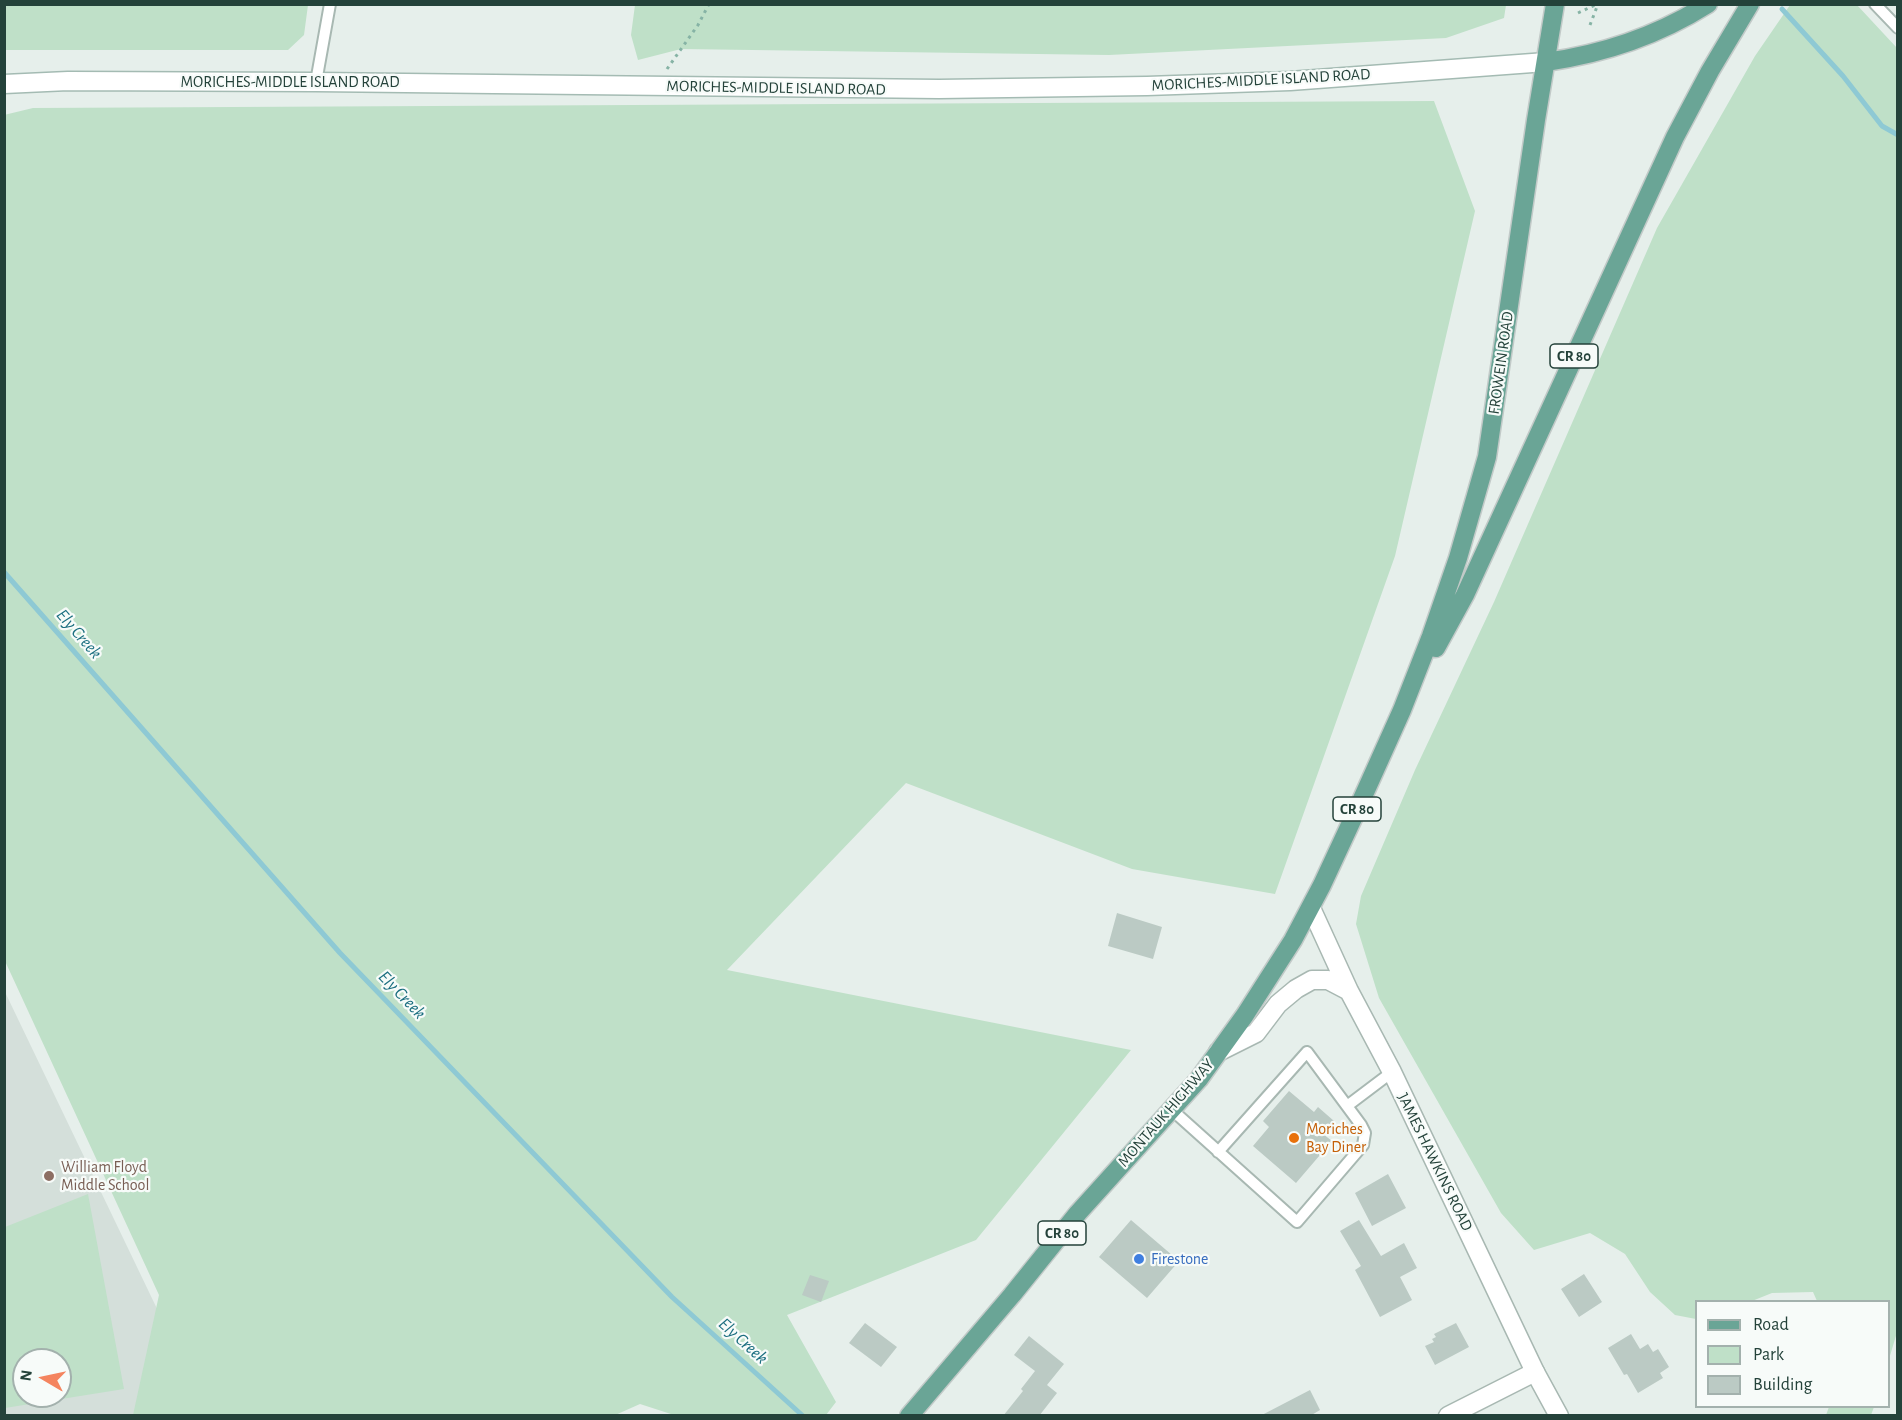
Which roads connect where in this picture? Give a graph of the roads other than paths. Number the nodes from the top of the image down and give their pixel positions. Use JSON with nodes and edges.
{"nodes":[{"id":1,"x":330,"y":4,"type":"edge"},
{"id":2,"x":1555,"y":4,"type":"edge"},
{"id":3,"x":1708,"y":4,"type":"edge"},
{"id":4,"x":1750,"y":4,"type":"edge"},
{"id":5,"x":1875,"y":4,"type":"edge"},
{"id":6,"x":1898,"y":28,"type":"edge"},
{"id":7,"x":1546,"y":62,"type":"junction"},
{"id":8,"x":316,"y":82,"type":"junction"},
{"id":9,"x":4,"y":84,"type":"edge"},
{"id":10,"x":1402,"y":710,"type":"junction"},
{"id":11,"x":1311,"y":908,"type":"junction"},
{"id":12,"x":1349,"y":991,"type":"junction"},
{"id":13,"x":1218,"y":1052,"type":"junction"},
{"id":14,"x":1392,"y":1072,"type":"junction"},
{"id":15,"x":1347,"y":1106,"type":"junction"},
{"id":16,"x":1171,"y":1109,"type":"junction"},
{"id":17,"x":1218,"y":1152,"type":"junction"},
{"id":18,"x":1535,"y":1372,"type":"junction"},
{"id":19,"x":909,"y":1416,"type":"edge"},
{"id":20,"x":1448,"y":1416,"type":"edge"},
{"id":21,"x":1559,"y":1416,"type":"edge"}],
"edges":[{"from":1,"to":8,"type":"lane"},
{"from":2,"to":7,"type":"main road","name":"FROWEIN ROAD"},
{"from":3,"to":7,"type":"main road"},
{"from":4,"to":10,"type":"main road","number":"CR 80"},
{"from":5,"to":6,"type":"lane"},
{"from":7,"to":8,"type":"main road","name":"MORICHES-MIDDLE ISLAND ROAD"},
{"from":7,"to":10,"type":"main road","name":"FROWEIN ROAD","number":"CR 80"},
{"from":8,"to":9,"type":"main road","name":"MORICHES-MIDDLE ISLAND ROAD"},
{"from":10,"to":11,"type":"main road","name":"MONTAUK HIGHWAY","number":"CR 80"},
{"from":11,"to":12,"type":"main road","name":"JAMES HAWKINS ROAD"},
{"from":11,"to":13,"type":"main road","name":"MONTAUK HIGHWAY","number":"CR 80"},
{"from":12,"to":13,"type":"main road"},
{"from":12,"to":14,"type":"main road","name":"JAMES HAWKINS ROAD"},
{"from":13,"to":16,"type":"main road","name":"MONTAUK HIGHWAY","number":"CR 80"},
{"from":14,"to":15,"type":"lane"},
{"from":14,"to":18,"type":"main road","name":"JAMES HAWKINS ROAD"},
{"from":15,"to":17,"type":"lane"},
{"from":15,"to":17,"type":"lane"},
{"from":16,"to":17,"type":"lane"},
{"from":16,"to":19,"type":"main road","name":"MONTAUK HIGHWAY","number":"CR 80"},
{"from":18,"to":20,"type":"main road"},
{"from":18,"to":21,"type":"main road","name":"JAMES HAWKINS ROAD"}]}
